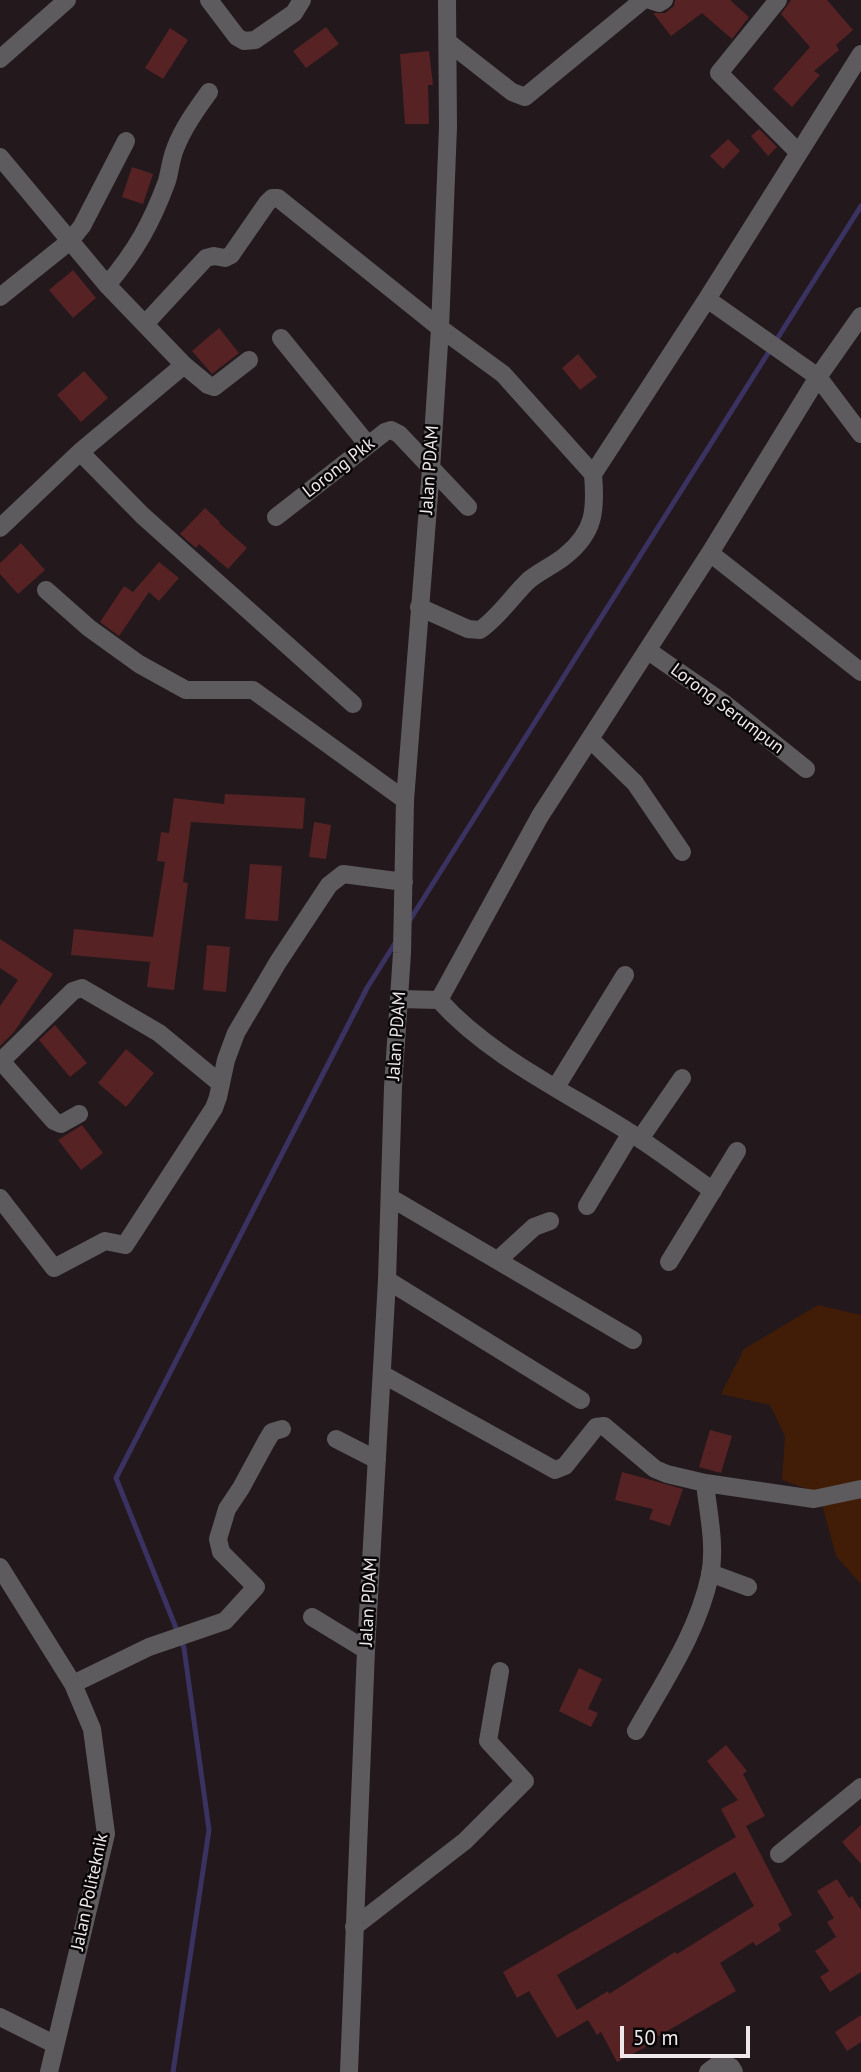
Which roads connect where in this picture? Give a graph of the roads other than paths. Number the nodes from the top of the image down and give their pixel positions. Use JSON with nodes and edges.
{"nodes":[{"id":1,"x":67,"y":0,"type":"edge"},
{"id":2,"x":209,"y":0,"type":"edge"},
{"id":3,"x":302,"y":0,"type":"edge"},
{"id":4,"x":447,"y":0,"type":"edge"},
{"id":5,"x":643,"y":0,"type":"edge"},
{"id":6,"x":650,"y":0,"type":"edge"},
{"id":7,"x":664,"y":0,"type":"edge"},
{"id":8,"x":778,"y":0,"type":"edge"},
{"id":9,"x":447,"y":42,"type":"junction"},
{"id":10,"x":861,"y":54,"type":"edge"},
{"id":11,"x":0,"y":59,"type":"edge"},
{"id":12,"x":209,"y":92,"type":"dead end"},
{"id":13,"x":126,"y":141,"type":"dead end"},
{"id":14,"x":799,"y":153,"type":"junction"},
{"id":15,"x":0,"y":157,"type":"edge"},
{"id":16,"x":70,"y":241,"type":"junction"},
{"id":17,"x":107,"y":285,"type":"junction"},
{"id":18,"x":0,"y":297,"type":"edge"},
{"id":19,"x":707,"y":299,"type":"junction"},
{"id":20,"x":861,"y":316,"type":"edge"},
{"id":21,"x":145,"y":324,"type":"junction"},
{"id":22,"x":440,"y":328,"type":"junction"},
{"id":23,"x":281,"y":338,"type":"dead end"},
{"id":24,"x":249,"y":360,"type":"dead end"},
{"id":25,"x":184,"y":365,"type":"junction"},
{"id":26,"x":818,"y":377,"type":"junction"},
{"id":27,"x":861,"y":434,"type":"edge"},
{"id":28,"x":369,"y":445,"type":"junction"},
{"id":29,"x":79,"y":452,"type":"junction"},
{"id":30,"x":431,"y":470,"type":"junction"},
{"id":31,"x":593,"y":474,"type":"junction"},
{"id":32,"x":468,"y":507,"type":"dead end"},
{"id":33,"x":276,"y":517,"type":"dead end"},
{"id":34,"x":0,"y":528,"type":"edge"},
{"id":35,"x":710,"y":552,"type":"junction"},
{"id":36,"x":46,"y":590,"type":"dead end"},
{"id":37,"x":419,"y":607,"type":"junction"},
{"id":38,"x":647,"y":650,"type":"junction"},
{"id":39,"x":861,"y":672,"type":"edge"},
{"id":40,"x":353,"y":704,"type":"dead end"},
{"id":41,"x":591,"y":740,"type":"junction"},
{"id":42,"x":806,"y":768,"type":"dead end"},
{"id":43,"x":405,"y":800,"type":"junction"},
{"id":44,"x":682,"y":852,"type":"dead end"},
{"id":45,"x":404,"y":882,"type":"junction"},
{"id":46,"x":625,"y":975,"type":"dead end"},
{"id":47,"x":399,"y":999,"type":"junction"},
{"id":48,"x":439,"y":1000,"type":"junction"},
{"id":49,"x":0,"y":1061,"type":"edge"},
{"id":50,"x":682,"y":1078,"type":"dead end"},
{"id":51,"x":221,"y":1084,"type":"junction"},
{"id":52,"x":556,"y":1087,"type":"junction"},
{"id":53,"x":79,"y":1114,"type":"dead end"},
{"id":54,"x":635,"y":1136,"type":"junction"},
{"id":55,"x":737,"y":1151,"type":"dead end"},
{"id":56,"x":713,"y":1191,"type":"junction"},
{"id":57,"x":0,"y":1198,"type":"edge"},
{"id":58,"x":391,"y":1198,"type":"junction"},
{"id":59,"x":587,"y":1206,"type":"dead end"},
{"id":60,"x":550,"y":1221,"type":"dead end"},
{"id":61,"x":498,"y":1260,"type":"junction"},
{"id":62,"x":669,"y":1262,"type":"dead end"},
{"id":63,"x":387,"y":1280,"type":"junction"},
{"id":64,"x":633,"y":1340,"type":"dead end"},
{"id":65,"x":382,"y":1374,"type":"junction"},
{"id":66,"x":581,"y":1400,"type":"dead end"},
{"id":67,"x":282,"y":1429,"type":"dead end"},
{"id":68,"x":336,"y":1439,"type":"dead end"},
{"id":69,"x":377,"y":1460,"type":"junction"},
{"id":70,"x":705,"y":1483,"type":"junction"},
{"id":71,"x":861,"y":1489,"type":"edge"},
{"id":72,"x":0,"y":1567,"type":"edge"},
{"id":73,"x":710,"y":1573,"type":"junction"},
{"id":74,"x":748,"y":1587,"type":"dead end"},
{"id":75,"x":313,"y":1617,"type":"dead end"},
{"id":76,"x":366,"y":1650,"type":"junction"},
{"id":77,"x":500,"y":1671,"type":"dead end"},
{"id":78,"x":73,"y":1684,"type":"junction"},
{"id":79,"x":636,"y":1731,"type":"dead end"},
{"id":80,"x":861,"y":1787,"type":"edge"},
{"id":81,"x":779,"y":1854,"type":"dead end"},
{"id":82,"x":355,"y":1927,"type":"junction"},
{"id":83,"x":0,"y":2017,"type":"edge"},
{"id":84,"x":54,"y":2044,"type":"junction"},
{"id":85,"x":49,"y":2072,"type":"edge"},
{"id":86,"x":349,"y":2072,"type":"edge"},
{"id":87,"x":708,"y":2072,"type":"edge"},
{"id":88,"x":734,"y":2072,"type":"edge"}],
"edges":[{"from":1,"to":11,"type":"street"},
{"from":2,"to":3,"type":"street"},
{"from":4,"to":9,"type":"street","name":"Jalan PDAM"},
{"from":5,"to":9,"type":"street"},
{"from":6,"to":7,"type":"street"},
{"from":8,"to":14,"type":"street"},
{"from":9,"to":22,"type":"street","name":"Jalan PDAM"},
{"from":10,"to":14,"type":"street"},
{"from":12,"to":17,"type":"street"},
{"from":13,"to":16,"type":"street"},
{"from":14,"to":19,"type":"street"},
{"from":15,"to":16,"type":"street"},
{"from":16,"to":17,"type":"street"},
{"from":16,"to":18,"type":"street"},
{"from":17,"to":21,"type":"street"},
{"from":19,"to":26,"type":"street"},
{"from":19,"to":31,"type":"street"},
{"from":20,"to":26,"type":"street"},
{"from":21,"to":22,"type":"street"},
{"from":21,"to":25,"type":"street"},
{"from":22,"to":30,"type":"street","name":"Jalan PDAM"},
{"from":22,"to":31,"type":"street"},
{"from":23,"to":28,"type":"street"},
{"from":24,"to":25,"type":"street"},
{"from":25,"to":29,"type":"street"},
{"from":26,"to":27,"type":"street"},
{"from":26,"to":35,"type":"street"},
{"from":28,"to":30,"type":"street","name":"Lorong Pkk"},
{"from":28,"to":33,"type":"street","name":"Lorong Pkk"},
{"from":29,"to":34,"type":"street"},
{"from":29,"to":40,"type":"street"},
{"from":30,"to":32,"type":"street"},
{"from":30,"to":37,"type":"street","name":"Jalan PDAM"},
{"from":31,"to":37,"type":"street"},
{"from":35,"to":38,"type":"street"},
{"from":35,"to":39,"type":"street"},
{"from":36,"to":43,"type":"street"},
{"from":37,"to":43,"type":"street","name":"Jalan PDAM"},
{"from":38,"to":41,"type":"street"},
{"from":38,"to":42,"type":"street","name":"Lorong Serumpun"},
{"from":41,"to":44,"type":"street"},
{"from":41,"to":48,"type":"street"},
{"from":43,"to":45,"type":"street","name":"Jalan PDAM"},
{"from":45,"to":47,"type":"street","name":"Jalan PDAM"},
{"from":45,"to":51,"type":"street"},
{"from":46,"to":52,"type":"street"},
{"from":47,"to":48,"type":"street"},
{"from":47,"to":58,"type":"street","name":"Jalan PDAM"},
{"from":48,"to":52,"type":"street"},
{"from":49,"to":51,"type":"street"},
{"from":49,"to":53,"type":"street"},
{"from":50,"to":54,"type":"street"},
{"from":51,"to":57,"type":"street"},
{"from":52,"to":54,"type":"street"},
{"from":54,"to":56,"type":"street"},
{"from":54,"to":59,"type":"street"},
{"from":55,"to":56,"type":"street"},
{"from":56,"to":62,"type":"street"},
{"from":58,"to":61,"type":"street"},
{"from":58,"to":63,"type":"street","name":"Jalan PDAM"},
{"from":60,"to":61,"type":"street"},
{"from":61,"to":64,"type":"street"},
{"from":63,"to":65,"type":"street","name":"Jalan PDAM"},
{"from":63,"to":66,"type":"street"},
{"from":65,"to":69,"type":"street","name":"Jalan PDAM"},
{"from":65,"to":70,"type":"street"},
{"from":67,"to":78,"type":"street"},
{"from":68,"to":69,"type":"street"},
{"from":69,"to":76,"type":"street","name":"Jalan PDAM"},
{"from":70,"to":71,"type":"street"},
{"from":70,"to":73,"type":"street"},
{"from":72,"to":78,"type":"street","name":"Jalan Politeknik"},
{"from":73,"to":74,"type":"street"},
{"from":73,"to":79,"type":"street"},
{"from":75,"to":76,"type":"street"},
{"from":76,"to":82,"type":"street","name":"Jalan PDAM"},
{"from":77,"to":82,"type":"street"},
{"from":78,"to":84,"type":"street","name":"Jalan Politeknik"},
{"from":80,"to":81,"type":"street"},
{"from":82,"to":86,"type":"street","name":"Jalan PDAM"},
{"from":83,"to":84,"type":"street"},
{"from":84,"to":85,"type":"street","name":"Jalan Politeknik"},
{"from":87,"to":88,"type":"street"}]}
